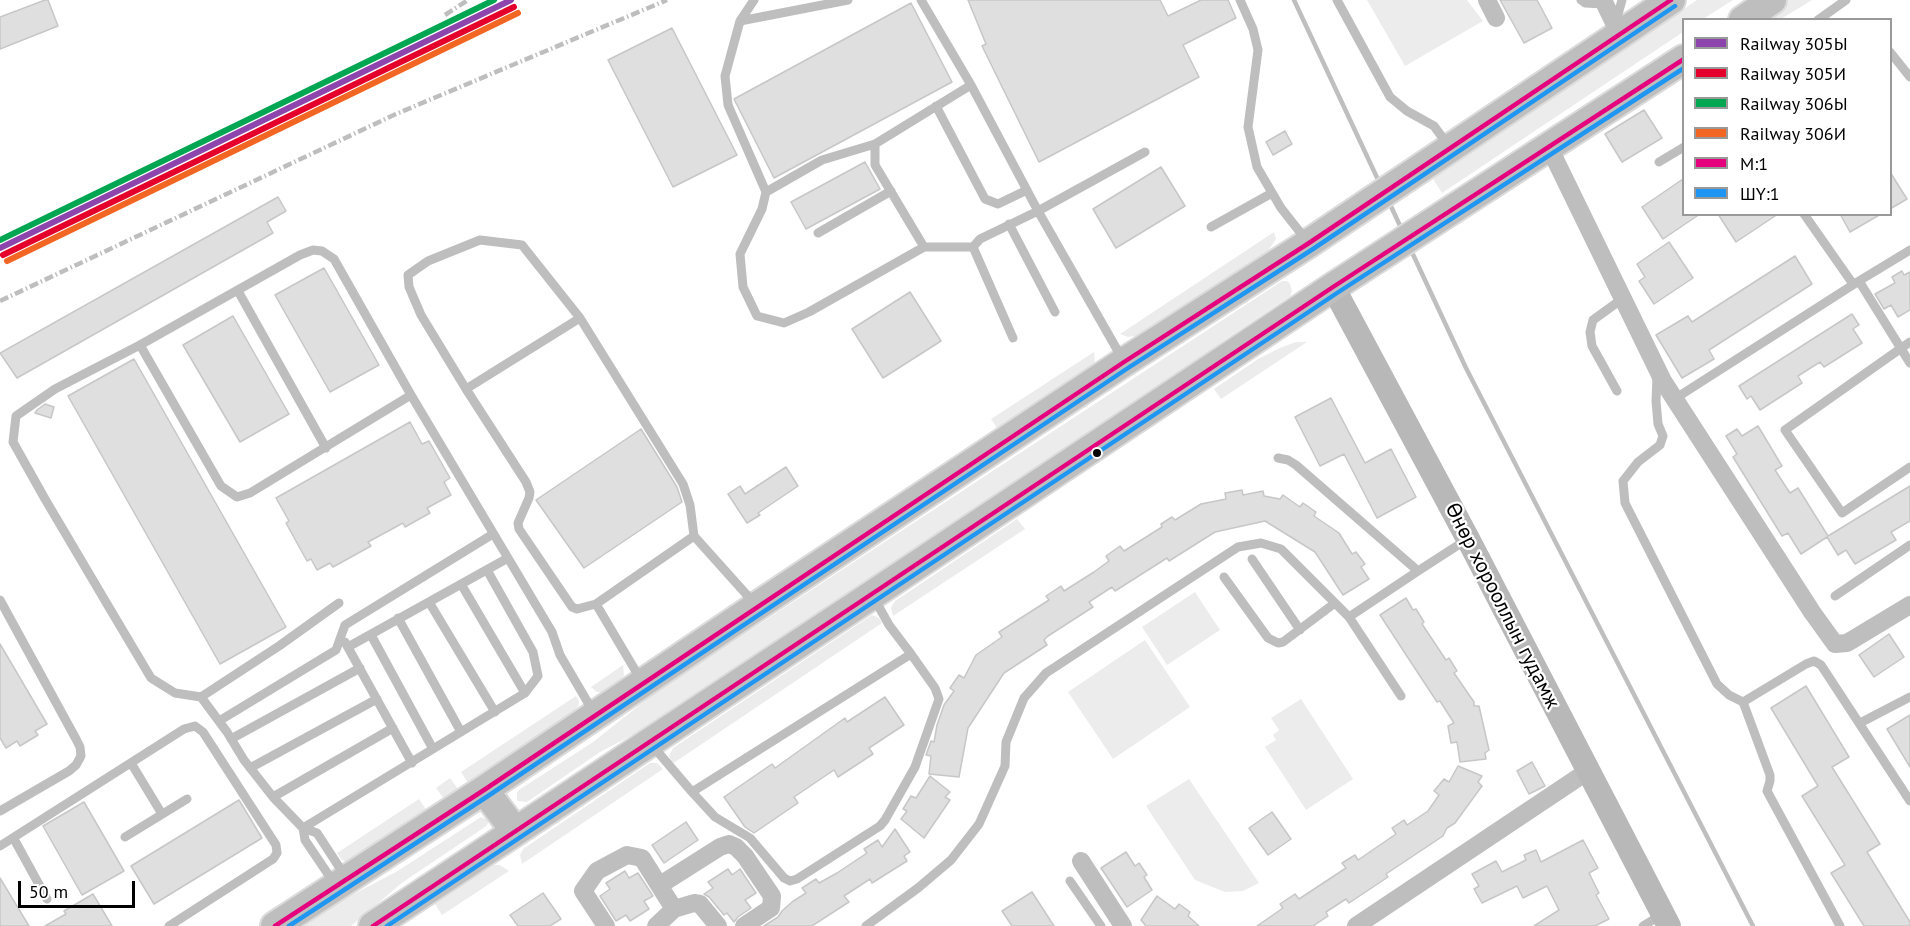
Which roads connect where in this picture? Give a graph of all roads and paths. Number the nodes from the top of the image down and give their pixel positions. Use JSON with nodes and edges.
{"nodes":[{"id":1,"x":754,"y":0,"type":"edge"},
{"id":2,"x":848,"y":0,"type":"edge"},
{"id":3,"x":921,"y":0,"type":"edge"},
{"id":4,"x":1240,"y":0,"type":"edge"},
{"id":5,"x":1337,"y":0,"type":"edge"},
{"id":6,"x":1487,"y":0,"type":"edge"},
{"id":7,"x":1581,"y":0,"type":"edge"},
{"id":8,"x":1671,"y":0,"type":"edge"},
{"id":9,"x":1772,"y":0,"type":"edge"},
{"id":10,"x":1846,"y":0,"type":"edge"},
{"id":11,"x":1610,"y":1,"type":"edge"},
{"id":12,"x":1496,"y":18,"type":"dead end"},
{"id":13,"x":1746,"y":18,"type":"edge"},
{"id":14,"x":1821,"y":18,"type":"edge"},
{"id":15,"x":740,"y":21,"type":"junction"},
{"id":16,"x":1617,"y":30,"type":"junction"},
{"id":17,"x":1892,"y":54,"type":"edge"},
{"id":18,"x":1682,"y":60,"type":"edge"},
{"id":19,"x":1910,"y":77,"type":"edge"},
{"id":20,"x":970,"y":85,"type":"junction"},
{"id":21,"x":936,"y":106,"type":"junction"},
{"id":22,"x":875,"y":144,"type":"junction"},
{"id":23,"x":1549,"y":147,"type":"junction"},
{"id":24,"x":1682,"y":148,"type":"edge"},
{"id":25,"x":1450,"y":149,"type":"junction"},
{"id":26,"x":1145,"y":152,"type":"dead end"},
{"id":27,"x":1659,"y":162,"type":"dead end"},
{"id":28,"x":1027,"y":190,"type":"junction"},
{"id":29,"x":891,"y":191,"type":"junction"},
{"id":30,"x":766,"y":192,"type":"junction"},
{"id":31,"x":1272,"y":193,"type":"junction"},
{"id":32,"x":1038,"y":211,"type":"junction"},
{"id":33,"x":1806,"y":216,"type":"edge"},
{"id":34,"x":1010,"y":224,"type":"junction"},
{"id":35,"x":1211,"y":227,"type":"dead end"},
{"id":36,"x":818,"y":233,"type":"dead end"},
{"id":37,"x":1309,"y":243,"type":"junction"},
{"id":38,"x":924,"y":247,"type":"junction"},
{"id":39,"x":973,"y":247,"type":"junction"},
{"id":40,"x":1910,"y":250,"type":"edge"},
{"id":41,"x":1856,"y":283,"type":"junction"},
{"id":42,"x":1333,"y":286,"type":"junction"},
{"id":43,"x":238,"y":291,"type":"junction"},
{"id":44,"x":1622,"y":299,"type":"junction"},
{"id":45,"x":1055,"y":312,"type":"dead end"},
{"id":46,"x":580,"y":318,"type":"junction"},
{"id":47,"x":1013,"y":338,"type":"dead end"},
{"id":48,"x":1910,"y":342,"type":"edge"},
{"id":49,"x":140,"y":345,"type":"junction"},
{"id":50,"x":1900,"y":348,"type":"junction"},
{"id":51,"x":1124,"y":362,"type":"junction"},
{"id":52,"x":1910,"y":363,"type":"edge"},
{"id":53,"x":1659,"y":372,"type":"junction"},
{"id":54,"x":466,"y":389,"type":"junction"},
{"id":55,"x":1617,"y":391,"type":"dead end"},
{"id":56,"x":411,"y":395,"type":"junction"},
{"id":57,"x":1676,"y":398,"type":"junction"},
{"id":58,"x":326,"y":448,"type":"junction"},
{"id":59,"x":1278,"y":458,"type":"dead end"},
{"id":60,"x":1910,"y":467,"type":"edge"},
{"id":61,"x":493,"y":534,"type":"junction"},
{"id":62,"x":694,"y":536,"type":"junction"},
{"id":63,"x":1468,"y":539,"type":"junction"},
{"id":64,"x":1910,"y":545,"type":"edge"},
{"id":65,"x":508,"y":558,"type":"junction"},
{"id":66,"x":1252,"y":559,"type":"dead end"},
{"id":67,"x":487,"y":570,"type":"junction"},
{"id":68,"x":1418,"y":571,"type":"junction"},
{"id":69,"x":1224,"y":577,"type":"dead end"},
{"id":70,"x":461,"y":584,"type":"junction"},
{"id":71,"x":872,"y":595,"type":"junction"},
{"id":72,"x":1835,"y":596,"type":"dead end"},
{"id":73,"x":0,"y":600,"type":"edge"},
{"id":74,"x":429,"y":602,"type":"junction"},
{"id":75,"x":339,"y":603,"type":"dead end"},
{"id":76,"x":1335,"y":603,"type":"junction"},
{"id":77,"x":596,"y":604,"type":"junction"},
{"id":78,"x":1910,"y":605,"type":"edge"},
{"id":79,"x":757,"y":606,"type":"junction"},
{"id":80,"x":1348,"y":617,"type":"junction"},
{"id":81,"x":398,"y":618,"type":"junction"},
{"id":82,"x":1300,"y":630,"type":"junction"},
{"id":83,"x":371,"y":635,"type":"junction"},
{"id":84,"x":342,"y":638,"type":"junction"},
{"id":85,"x":348,"y":647,"type":"junction"},
{"id":86,"x":911,"y":654,"type":"junction"},
{"id":87,"x":360,"y":668,"type":"junction"},
{"id":88,"x":643,"y":683,"type":"junction"},
{"id":89,"x":525,"y":693,"type":"junction"},
{"id":90,"x":1401,"y":696,"type":"dead end"},
{"id":91,"x":201,"y":697,"type":"junction"},
{"id":92,"x":1910,"y":697,"type":"edge"},
{"id":93,"x":377,"y":699,"type":"junction"},
{"id":94,"x":1743,"y":702,"type":"junction"},
{"id":95,"x":495,"y":712,"type":"junction"},
{"id":96,"x":596,"y":715,"type":"junction"},
{"id":97,"x":219,"y":721,"type":"junction"},
{"id":98,"x":1860,"y":723,"type":"junction"},
{"id":99,"x":393,"y":728,"type":"junction"},
{"id":100,"x":461,"y":732,"type":"junction"},
{"id":101,"x":231,"y":739,"type":"junction"},
{"id":102,"x":650,"y":742,"type":"junction"},
{"id":103,"x":433,"y":749,"type":"junction"},
{"id":104,"x":131,"y":763,"type":"junction"},
{"id":105,"x":412,"y":763,"type":"junction"},
{"id":106,"x":250,"y":768,"type":"junction"},
{"id":107,"x":1588,"y":771,"type":"junction"},
{"id":108,"x":484,"y":790,"type":"junction"},
{"id":109,"x":692,"y":792,"type":"junction"},
{"id":110,"x":273,"y":797,"type":"junction"},
{"id":111,"x":187,"y":799,"type":"dead end"},
{"id":112,"x":1910,"y":801,"type":"edge"},
{"id":113,"x":0,"y":811,"type":"edge"},
{"id":114,"x":162,"y":814,"type":"junction"},
{"id":115,"x":303,"y":828,"type":"junction"},
{"id":116,"x":515,"y":831,"type":"junction"},
{"id":117,"x":125,"y":837,"type":"dead end"},
{"id":118,"x":14,"y":839,"type":"junction"},
{"id":119,"x":0,"y":846,"type":"edge"},
{"id":120,"x":1080,"y":861,"type":"dead end"},
{"id":121,"x":1070,"y":881,"type":"dead end"},
{"id":122,"x":342,"y":883,"type":"junction"},
{"id":123,"x":660,"y":885,"type":"junction"},
{"id":124,"x":48,"y":899,"type":"dead end"},
{"id":125,"x":674,"y":909,"type":"junction"},
{"id":126,"x":1659,"y":922,"type":"edge"},
{"id":127,"x":169,"y":926,"type":"edge"},
{"id":128,"x":275,"y":926,"type":"edge"},
{"id":129,"x":373,"y":926,"type":"edge"},
{"id":130,"x":606,"y":926,"type":"edge"},
{"id":131,"x":656,"y":926,"type":"edge"},
{"id":132,"x":718,"y":926,"type":"edge"},
{"id":133,"x":744,"y":926,"type":"edge"},
{"id":134,"x":866,"y":926,"type":"edge"},
{"id":135,"x":1101,"y":926,"type":"edge"},
{"id":136,"x":1123,"y":926,"type":"edge"},
{"id":137,"x":1356,"y":926,"type":"edge"},
{"id":138,"x":1840,"y":926,"type":"edge"}],
"edges":[{"from":1,"to":15,"type":"lane"},
{"from":2,"to":15,"type":"lane"},
{"from":3,"to":20,"type":"lane"},
{"from":4,"to":31,"type":"lane"},
{"from":5,"to":25,"type":"lane"},
{"from":6,"to":12,"type":"street"},
{"from":7,"to":11,"type":"lane"},
{"from":8,"to":16,"type":"highway"},
{"from":9,"to":13,"type":"highway"},
{"from":10,"to":14,"type":"lane"},
{"from":11,"to":16,"type":"street"},
{"from":15,"to":30,"type":"lane"},
{"from":16,"to":25,"type":"highway"},
{"from":17,"to":19,"type":"lane"},
{"from":18,"to":23,"type":"highway"},
{"from":20,"to":21,"type":"lane"},
{"from":20,"to":28,"type":"lane"},
{"from":21,"to":22,"type":"lane"},
{"from":21,"to":28,"type":"lane"},
{"from":22,"to":29,"type":"lane"},
{"from":22,"to":30,"type":"lane"},
{"from":23,"to":42,"type":"highway"},
{"from":23,"to":44,"type":"street"},
{"from":24,"to":27,"type":"lane"},
{"from":25,"to":37,"type":"highway"},
{"from":26,"to":32,"type":"lane"},
{"from":28,"to":32,"type":"lane"},
{"from":29,"to":36,"type":"lane"},
{"from":29,"to":38,"type":"lane"},
{"from":30,"to":38,"type":"lane"},
{"from":31,"to":35,"type":"lane"},
{"from":31,"to":37,"type":"lane"},
{"from":32,"to":34,"type":"lane"},
{"from":32,"to":51,"type":"lane"},
{"from":33,"to":41,"type":"lane"},
{"from":34,"to":39,"type":"lane"},
{"from":34,"to":45,"type":"lane"},
{"from":37,"to":51,"type":"highway"},
{"from":38,"to":39,"type":"lane"},
{"from":39,"to":47,"type":"lane"},
{"from":40,"to":41,"type":"lane"},
{"from":41,"to":50,"type":"lane"},
{"from":41,"to":57,"type":"lane"},
{"from":42,"to":63,"type":"main road","name":"Өнөр хорооллын гудамж"},
{"from":42,"to":71,"type":"highway"},
{"from":43,"to":49,"type":"lane"},
{"from":43,"to":56,"type":"lane"},
{"from":43,"to":58,"type":"lane"},
{"from":44,"to":53,"type":"street"},
{"from":44,"to":55,"type":"lane"},
{"from":46,"to":54,"type":"lane"},
{"from":46,"to":54,"type":"lane"},
{"from":46,"to":62,"type":"lane"},
{"from":48,"to":50,"type":"lane"},
{"from":49,"to":58,"type":"lane"},
{"from":49,"to":91,"type":"lane"},
{"from":50,"to":52,"type":"lane"},
{"from":50,"to":60,"type":"lane"},
{"from":51,"to":79,"type":"highway"},
{"from":53,"to":57,"type":"street"},
{"from":53,"to":94,"type":"lane"},
{"from":54,"to":77,"type":"lane"},
{"from":56,"to":58,"type":"lane"},
{"from":56,"to":61,"type":"lane"},
{"from":57,"to":78,"type":"street"},
{"from":59,"to":68,"type":"lane"},
{"from":61,"to":65,"type":"lane"},
{"from":61,"to":84,"type":"lane"},
{"from":62,"to":77,"type":"lane"},
{"from":62,"to":79,"type":"lane"},
{"from":63,"to":68,"type":"lane"},
{"from":63,"to":107,"type":"main road","name":"Өнөр хорооллын гудамж"},
{"from":64,"to":72,"type":"lane"},
{"from":65,"to":67,"type":"lane"},
{"from":65,"to":96,"type":"lane"},
{"from":66,"to":82,"type":"lane"},
{"from":67,"to":70,"type":"lane"},
{"from":67,"to":89,"type":"lane"},
{"from":68,"to":80,"type":"lane"},
{"from":69,"to":82,"type":"lane"},
{"from":70,"to":74,"type":"lane"},
{"from":70,"to":89,"type":"lane"},
{"from":71,"to":86,"type":"lane"},
{"from":71,"to":102,"type":"highway"},
{"from":73,"to":113,"type":"lane"},
{"from":74,"to":81,"type":"lane"},
{"from":74,"to":95,"type":"lane"},
{"from":75,"to":91,"type":"lane"},
{"from":76,"to":80,"type":"lane"},
{"from":76,"to":82,"type":"lane"},
{"from":76,"to":134,"type":"lane"},
{"from":77,"to":88,"type":"lane"},
{"from":79,"to":88,"type":"highway"},
{"from":80,"to":90,"type":"lane"},
{"from":81,"to":83,"type":"lane"},
{"from":81,"to":100,"type":"lane"},
{"from":83,"to":85,"type":"lane"},
{"from":83,"to":103,"type":"lane"},
{"from":84,"to":85,"type":"lane"},
{"from":84,"to":97,"type":"lane"},
{"from":85,"to":87,"type":"lane"},
{"from":86,"to":109,"type":"lane"},
{"from":86,"to":109,"type":"lane"},
{"from":87,"to":93,"type":"lane"},
{"from":87,"to":101,"type":"lane"},
{"from":88,"to":96,"type":"highway"},
{"from":89,"to":95,"type":"lane"},
{"from":91,"to":97,"type":"lane"},
{"from":92,"to":98,"type":"lane"},
{"from":93,"to":99,"type":"lane"},
{"from":93,"to":106,"type":"lane"},
{"from":94,"to":98,"type":"lane"},
{"from":94,"to":138,"type":"lane"},
{"from":95,"to":100,"type":"lane"},
{"from":96,"to":108,"type":"highway"},
{"from":97,"to":101,"type":"lane"},
{"from":98,"to":112,"type":"lane"},
{"from":99,"to":105,"type":"lane"},
{"from":99,"to":110,"type":"lane"},
{"from":100,"to":103,"type":"lane"},
{"from":101,"to":106,"type":"lane"},
{"from":102,"to":109,"type":"lane"},
{"from":102,"to":116,"type":"highway"},
{"from":103,"to":105,"type":"lane"},
{"from":104,"to":114,"type":"lane"},
{"from":104,"to":118,"type":"lane"},
{"from":104,"to":127,"type":"lane"},
{"from":105,"to":115,"type":"lane"},
{"from":106,"to":110,"type":"lane"},
{"from":107,"to":126,"type":"main road","name":"Өнөр хорооллын гудамж"},
{"from":107,"to":137,"type":"street"},
{"from":108,"to":116,"type":"highway"},
{"from":108,"to":122,"type":"highway"},
{"from":110,"to":115,"type":"lane"},
{"from":111,"to":114,"type":"lane"},
{"from":114,"to":117,"type":"lane"},
{"from":115,"to":122,"type":"lane"},
{"from":116,"to":129,"type":"highway"},
{"from":118,"to":119,"type":"lane"},
{"from":118,"to":124,"type":"lane"},
{"from":120,"to":136,"type":"street"},
{"from":121,"to":135,"type":"lane"},
{"from":122,"to":128,"type":"highway"},
{"from":123,"to":125,"type":"street"},
{"from":123,"to":130,"type":"street"},
{"from":123,"to":133,"type":"street"},
{"from":125,"to":131,"type":"street"},
{"from":125,"to":132,"type":"street"}]}
